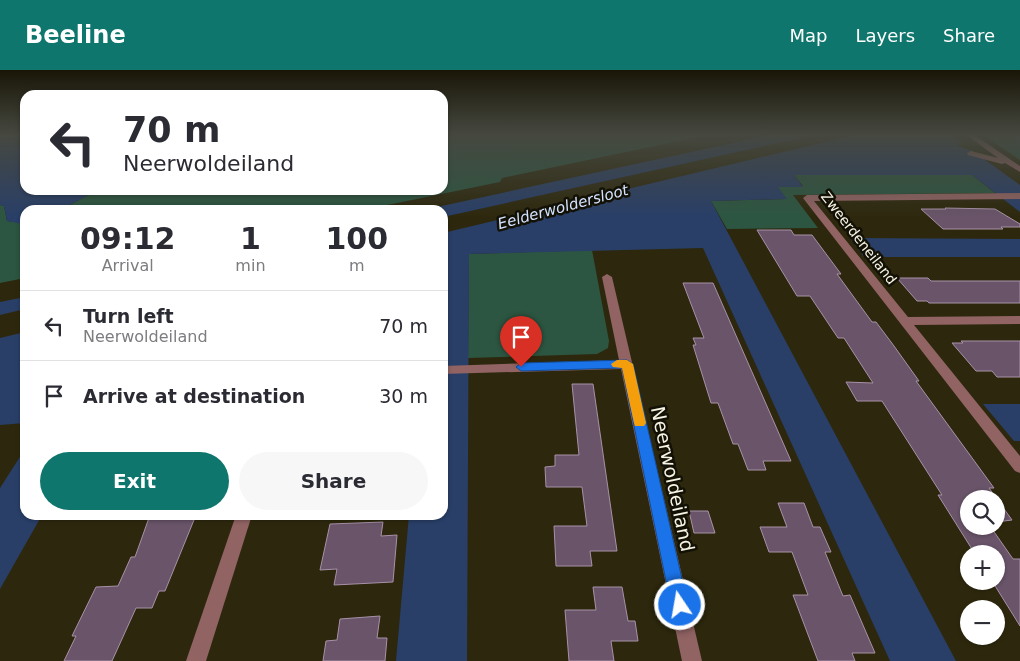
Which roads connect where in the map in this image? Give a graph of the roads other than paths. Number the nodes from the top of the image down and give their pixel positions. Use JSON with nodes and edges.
{"nodes":[{"id":1,"x":999,"y":162,"type":"edge"},
{"id":2,"x":1017,"y":168,"type":"edge"},
{"id":3,"x":1020,"y":196,"type":"edge"},
{"id":4,"x":607,"y":277,"type":"dead end"},
{"id":5,"x":1020,"y":320,"type":"edge"},
{"id":6,"x":905,"y":321,"type":"junction"},
{"id":7,"x":627,"y":364,"type":"junction"},
{"id":8,"x":448,"y":370,"type":"edge"},
{"id":9,"x":1020,"y":467,"type":"edge"},
{"id":10,"x":242,"y":520,"type":"edge"},
{"id":11,"x":196,"y":661,"type":"edge"},
{"id":12,"x":692,"y":661,"type":"edge"}],
"edges":[{"from":1,"to":2,"type":"street"},
{"from":3,"to":6,"type":"street","name":"Zweerdeneiland"},
{"from":4,"to":7,"type":"street","name":"Neerwoldeiland"},
{"from":5,"to":6,"type":"street"},
{"from":6,"to":9,"type":"street","name":"Zweerdeneiland"},
{"from":7,"to":8,"type":"street"},
{"from":7,"to":12,"type":"street","name":"Neerwoldeiland"},
{"from":10,"to":11,"type":"street"}]}
